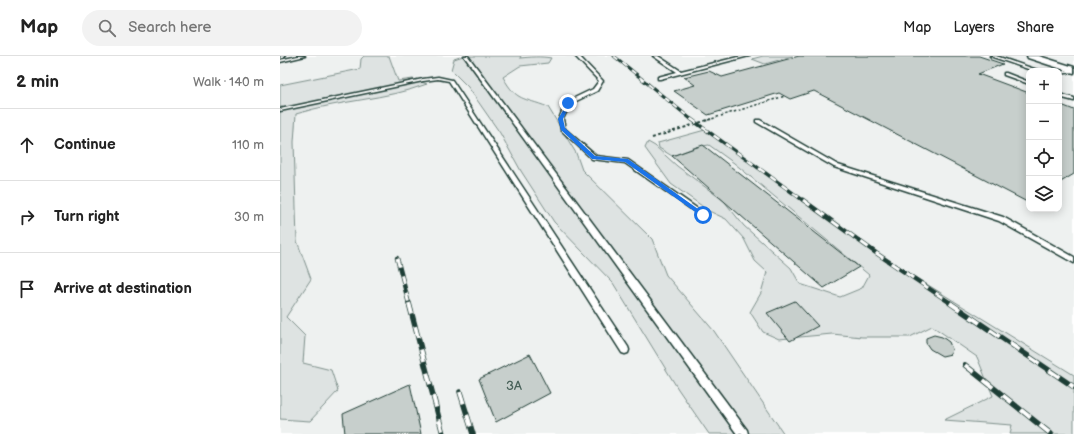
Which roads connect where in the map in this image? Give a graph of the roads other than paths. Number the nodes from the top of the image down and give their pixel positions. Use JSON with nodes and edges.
{"nodes":[{"id":1,"x":303,"y":56,"type":"edge"},
{"id":2,"x":466,"y":56,"type":"edge"},
{"id":3,"x":577,"y":56,"type":"edge"},
{"id":4,"x":655,"y":56,"type":"edge"},
{"id":5,"x":747,"y":56,"type":"edge"},
{"id":6,"x":992,"y":56,"type":"edge"},
{"id":7,"x":1031,"y":56,"type":"edge"},
{"id":8,"x":740,"y":57,"type":"edge"},
{"id":9,"x":280,"y":61,"type":"edge"},
{"id":10,"x":1029,"y":68,"type":"edge"},
{"id":11,"x":1074,"y":71,"type":"edge"},
{"id":12,"x":681,"y":73,"type":"junction"},
{"id":13,"x":1062,"y":73,"type":"edge"},
{"id":14,"x":1005,"y":74,"type":"dead end"},
{"id":15,"x":660,"y":78,"type":"dead end"},
{"id":16,"x":1026,"y":82,"type":"edge"},
{"id":17,"x":1062,"y":96,"type":"edge"},
{"id":18,"x":1074,"y":100,"type":"edge"},
{"id":19,"x":280,"y":110,"type":"edge"},
{"id":20,"x":758,"y":121,"type":"dead end"},
{"id":21,"x":703,"y":215,"type":"dead end"},
{"id":22,"x":1074,"y":260,"type":"edge"},
{"id":23,"x":625,"y":350,"type":"dead end"},
{"id":24,"x":743,"y":434,"type":"edge"}],
"edges":[{"from":1,"to":9,"type":"lane"},
{"from":2,"to":24,"type":"lane"},
{"from":3,"to":21,"type":"lane"},
{"from":4,"to":12,"type":"lane"},
{"from":5,"to":8,"type":"lane"},
{"from":6,"to":10,"type":"lane"},
{"from":7,"to":11,"type":"street"},
{"from":8,"to":12,"type":"lane"},
{"from":11,"to":13,"type":"lane"},
{"from":12,"to":15,"type":"lane"},
{"from":14,"to":16,"type":"lane"},
{"from":17,"to":18,"type":"lane"},
{"from":19,"to":23,"type":"lane"},
{"from":20,"to":22,"type":"lane"}]}
